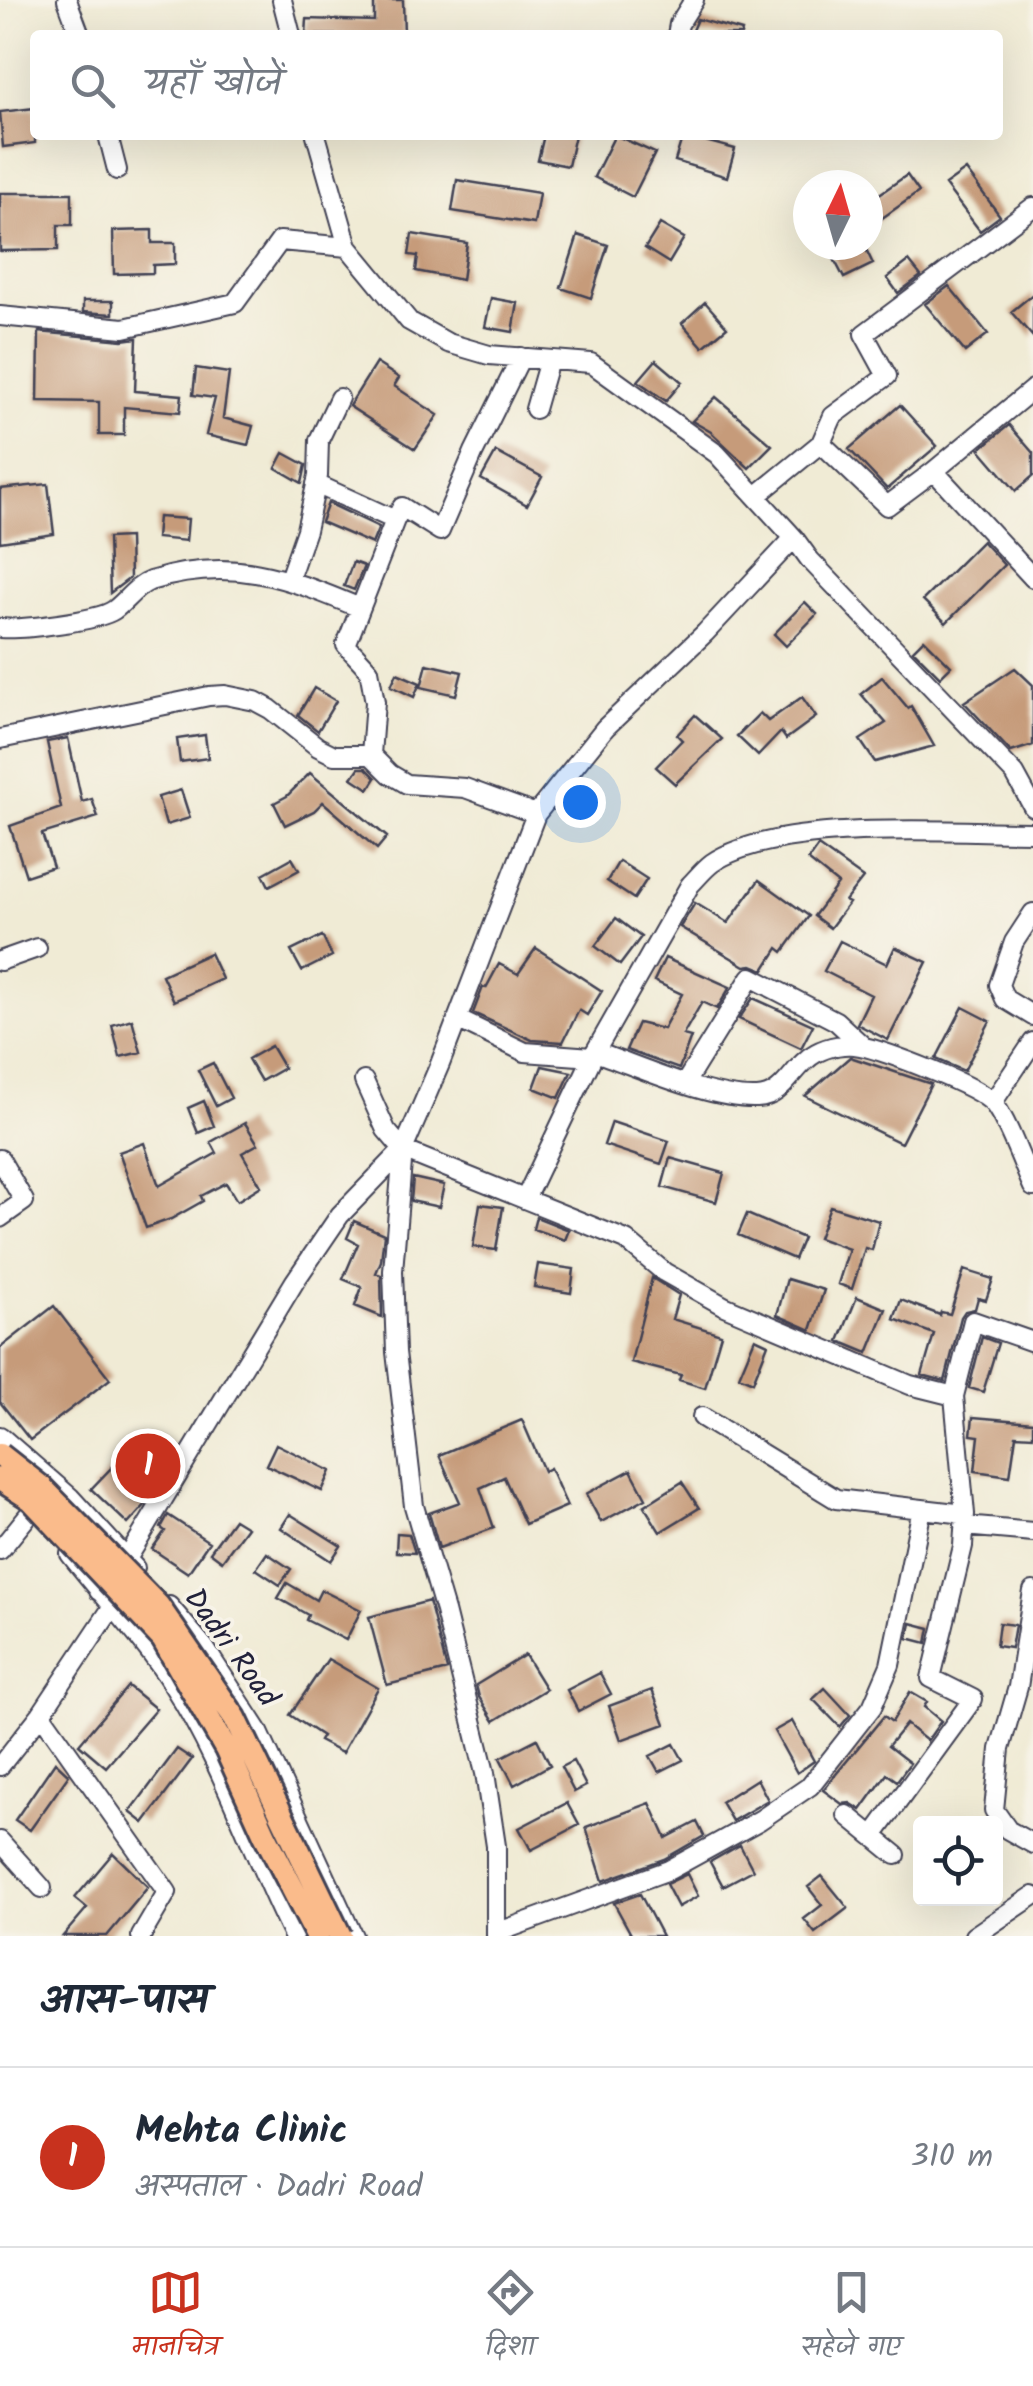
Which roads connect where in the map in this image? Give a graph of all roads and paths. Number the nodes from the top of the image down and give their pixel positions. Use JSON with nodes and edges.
{"nodes":[{"id":1,"x":67,"y":0,"type":"edge"},
{"id":2,"x":282,"y":0,"type":"edge"},
{"id":3,"x":694,"y":0,"type":"edge"},
{"id":4,"x":78,"y":30,"type":"edge"},
{"id":5,"x":290,"y":30,"type":"edge"},
{"id":6,"x":678,"y":30,"type":"edge"},
{"id":7,"x":109,"y":140,"type":"edge"},
{"id":8,"x":317,"y":140,"type":"edge"},
{"id":9,"x":117,"y":170,"type":"dead end"},
{"id":10,"x":1033,"y":208,"type":"edge"},
{"id":11,"x":348,"y":248,"type":"junction"},
{"id":12,"x":0,"y":316,"type":"edge"},
{"id":13,"x":521,"y":358,"type":"junction"},
{"id":14,"x":550,"y":360,"type":"junction"},
{"id":15,"x":1032,"y":392,"type":"edge"},
{"id":16,"x":339,"y":398,"type":"dead end"},
{"id":17,"x":536,"y":409,"type":"dead end"},
{"id":18,"x":821,"y":443,"type":"junction"},
{"id":19,"x":934,"y":471,"type":"junction"},
{"id":20,"x":316,"y":484,"type":"junction"},
{"id":21,"x":756,"y":496,"type":"junction"},
{"id":22,"x":395,"y":520,"type":"junction"},
{"id":23,"x":794,"y":538,"type":"junction"},
{"id":24,"x":1033,"y":578,"type":"edge"},
{"id":25,"x":290,"y":579,"type":"junction"},
{"id":26,"x":360,"y":608,"type":"junction"},
{"id":27,"x":0,"y":628,"type":"edge"},
{"id":28,"x":0,"y":739,"type":"edge"},
{"id":29,"x":371,"y":755,"type":"junction"},
{"id":30,"x":1033,"y":806,"type":"edge"},
{"id":31,"x":536,"y":814,"type":"junction"},
{"id":32,"x":1033,"y":832,"type":"edge"},
{"id":33,"x":1033,"y":913,"type":"edge"},
{"id":34,"x":37,"y":948,"type":"dead end"},
{"id":35,"x":0,"y":962,"type":"edge"},
{"id":36,"x":1033,"y":1016,"type":"edge"},
{"id":37,"x":457,"y":1020,"type":"junction"},
{"id":38,"x":1033,"y":1042,"type":"edge"},
{"id":39,"x":863,"y":1046,"type":"junction"},
{"id":40,"x":593,"y":1055,"type":"junction"},
{"id":41,"x":364,"y":1081,"type":"dead end"},
{"id":42,"x":685,"y":1082,"type":"junction"},
{"id":43,"x":992,"y":1102,"type":"junction"},
{"id":44,"x":403,"y":1150,"type":"junction"},
{"id":45,"x":0,"y":1159,"type":"edge"},
{"id":46,"x":1033,"y":1187,"type":"edge"},
{"id":47,"x":524,"y":1199,"type":"junction"},
{"id":48,"x":0,"y":1218,"type":"edge"},
{"id":49,"x":1033,"y":1342,"type":"edge"},
{"id":50,"x":954,"y":1396,"type":"junction"},
{"id":51,"x":702,"y":1417,"type":"dead end"},
{"id":52,"x":0,"y":1436,"type":"edge"},
{"id":53,"x":0,"y":1454,"type":"edge"},
{"id":54,"x":0,"y":1479,"type":"edge"},
{"id":55,"x":0,"y":1490,"type":"edge"},
{"id":56,"x":922,"y":1510,"type":"junction"},
{"id":57,"x":30,"y":1513,"type":"junction"},
{"id":58,"x":965,"y":1520,"type":"junction"},
{"id":59,"x":1033,"y":1532,"type":"edge"},
{"id":60,"x":0,"y":1550,"type":"edge"},
{"id":61,"x":127,"y":1559,"type":"junction"},
{"id":62,"x":99,"y":1591,"type":"junction"},
{"id":63,"x":1033,"y":1591,"type":"edge"},
{"id":64,"x":113,"y":1606,"type":"junction"},
{"id":65,"x":41,"y":1714,"type":"junction"},
{"id":66,"x":0,"y":1766,"type":"edge"},
{"id":67,"x":847,"y":1816,"type":"dead end"},
{"id":68,"x":873,"y":1836,"type":"junction"},
{"id":69,"x":0,"y":1841,"type":"edge"},
{"id":70,"x":1033,"y":1844,"type":"edge"},
{"id":71,"x":896,"y":1855,"type":"dead end"},
{"id":72,"x":42,"y":1888,"type":"dead end"},
{"id":73,"x":1033,"y":1896,"type":"edge"},
{"id":74,"x":496,"y":1935,"type":"edge"},
{"id":75,"x":141,"y":1936,"type":"edge"},
{"id":76,"x":292,"y":1936,"type":"edge"},
{"id":77,"x":317,"y":1936,"type":"edge"},
{"id":78,"x":340,"y":1936,"type":"edge"},
{"id":79,"x":353,"y":1936,"type":"edge"},
{"id":80,"x":974,"y":1936,"type":"edge"}],
"edges":[{"from":1,"to":4,"type":"street"},
{"from":2,"to":5,"type":"street"},
{"from":3,"to":6,"type":"street"},
{"from":7,"to":9,"type":"street"},
{"from":8,"to":11,"type":"street"},
{"from":10,"to":18,"type":"street"},
{"from":11,"to":12,"type":"street"},
{"from":11,"to":13,"type":"street"},
{"from":13,"to":14,"type":"street"},
{"from":13,"to":22,"type":"street"},
{"from":14,"to":17,"type":"street"},
{"from":14,"to":21,"type":"street"},
{"from":15,"to":19,"type":"street"},
{"from":16,"to":20,"type":"street"},
{"from":18,"to":19,"type":"street"},
{"from":18,"to":21,"type":"street"},
{"from":19,"to":24,"type":"street"},
{"from":20,"to":22,"type":"street"},
{"from":20,"to":25,"type":"street"},
{"from":21,"to":23,"type":"street"},
{"from":22,"to":26,"type":"street"},
{"from":23,"to":30,"type":"street"},
{"from":23,"to":31,"type":"street"},
{"from":25,"to":26,"type":"street"},
{"from":25,"to":27,"type":"street"},
{"from":26,"to":29,"type":"street"},
{"from":28,"to":29,"type":"street"},
{"from":29,"to":31,"type":"street"},
{"from":31,"to":37,"type":"street"},
{"from":32,"to":40,"type":"street"},
{"from":33,"to":36,"type":"street"},
{"from":34,"to":35,"type":"street"},
{"from":37,"to":40,"type":"street"},
{"from":37,"to":44,"type":"street"},
{"from":38,"to":43,"type":"street"},
{"from":39,"to":42,"type":"street"},
{"from":39,"to":42,"type":"street"},
{"from":39,"to":43,"type":"street"},
{"from":40,"to":42,"type":"street"},
{"from":40,"to":47,"type":"street"},
{"from":41,"to":44,"type":"street"},
{"from":43,"to":46,"type":"street"},
{"from":44,"to":47,"type":"street"},
{"from":44,"to":61,"type":"street"},
{"from":44,"to":74,"type":"street"},
{"from":45,"to":48,"type":"street"},
{"from":47,"to":50,"type":"street"},
{"from":49,"to":50,"type":"street"},
{"from":50,"to":58,"type":"street"},
{"from":51,"to":56,"type":"street"},
{"from":52,"to":61,"type":"street","name":"Dadri Road"},
{"from":53,"to":78,"type":"main road","bridge":true},
{"from":54,"to":77,"type":"main road","bridge":true},
{"from":55,"to":57,"type":"street"},
{"from":56,"to":58,"type":"street"},
{"from":56,"to":74,"type":"street"},
{"from":57,"to":60,"type":"street"},
{"from":57,"to":62,"type":"street"},
{"from":58,"to":59,"type":"street"},
{"from":58,"to":68,"type":"street"},
{"from":61,"to":62,"type":"street"},
{"from":61,"to":79,"type":"street","name":"Dadri Road"},
{"from":62,"to":64,"type":"street"},
{"from":63,"to":70,"type":"street"},
{"from":64,"to":65,"type":"street"},
{"from":64,"to":76,"type":"street"},
{"from":65,"to":66,"type":"street"},
{"from":65,"to":75,"type":"street"},
{"from":67,"to":68,"type":"street"},
{"from":68,"to":71,"type":"street"},
{"from":69,"to":72,"type":"street"},
{"from":73,"to":80,"type":"street"}]}
